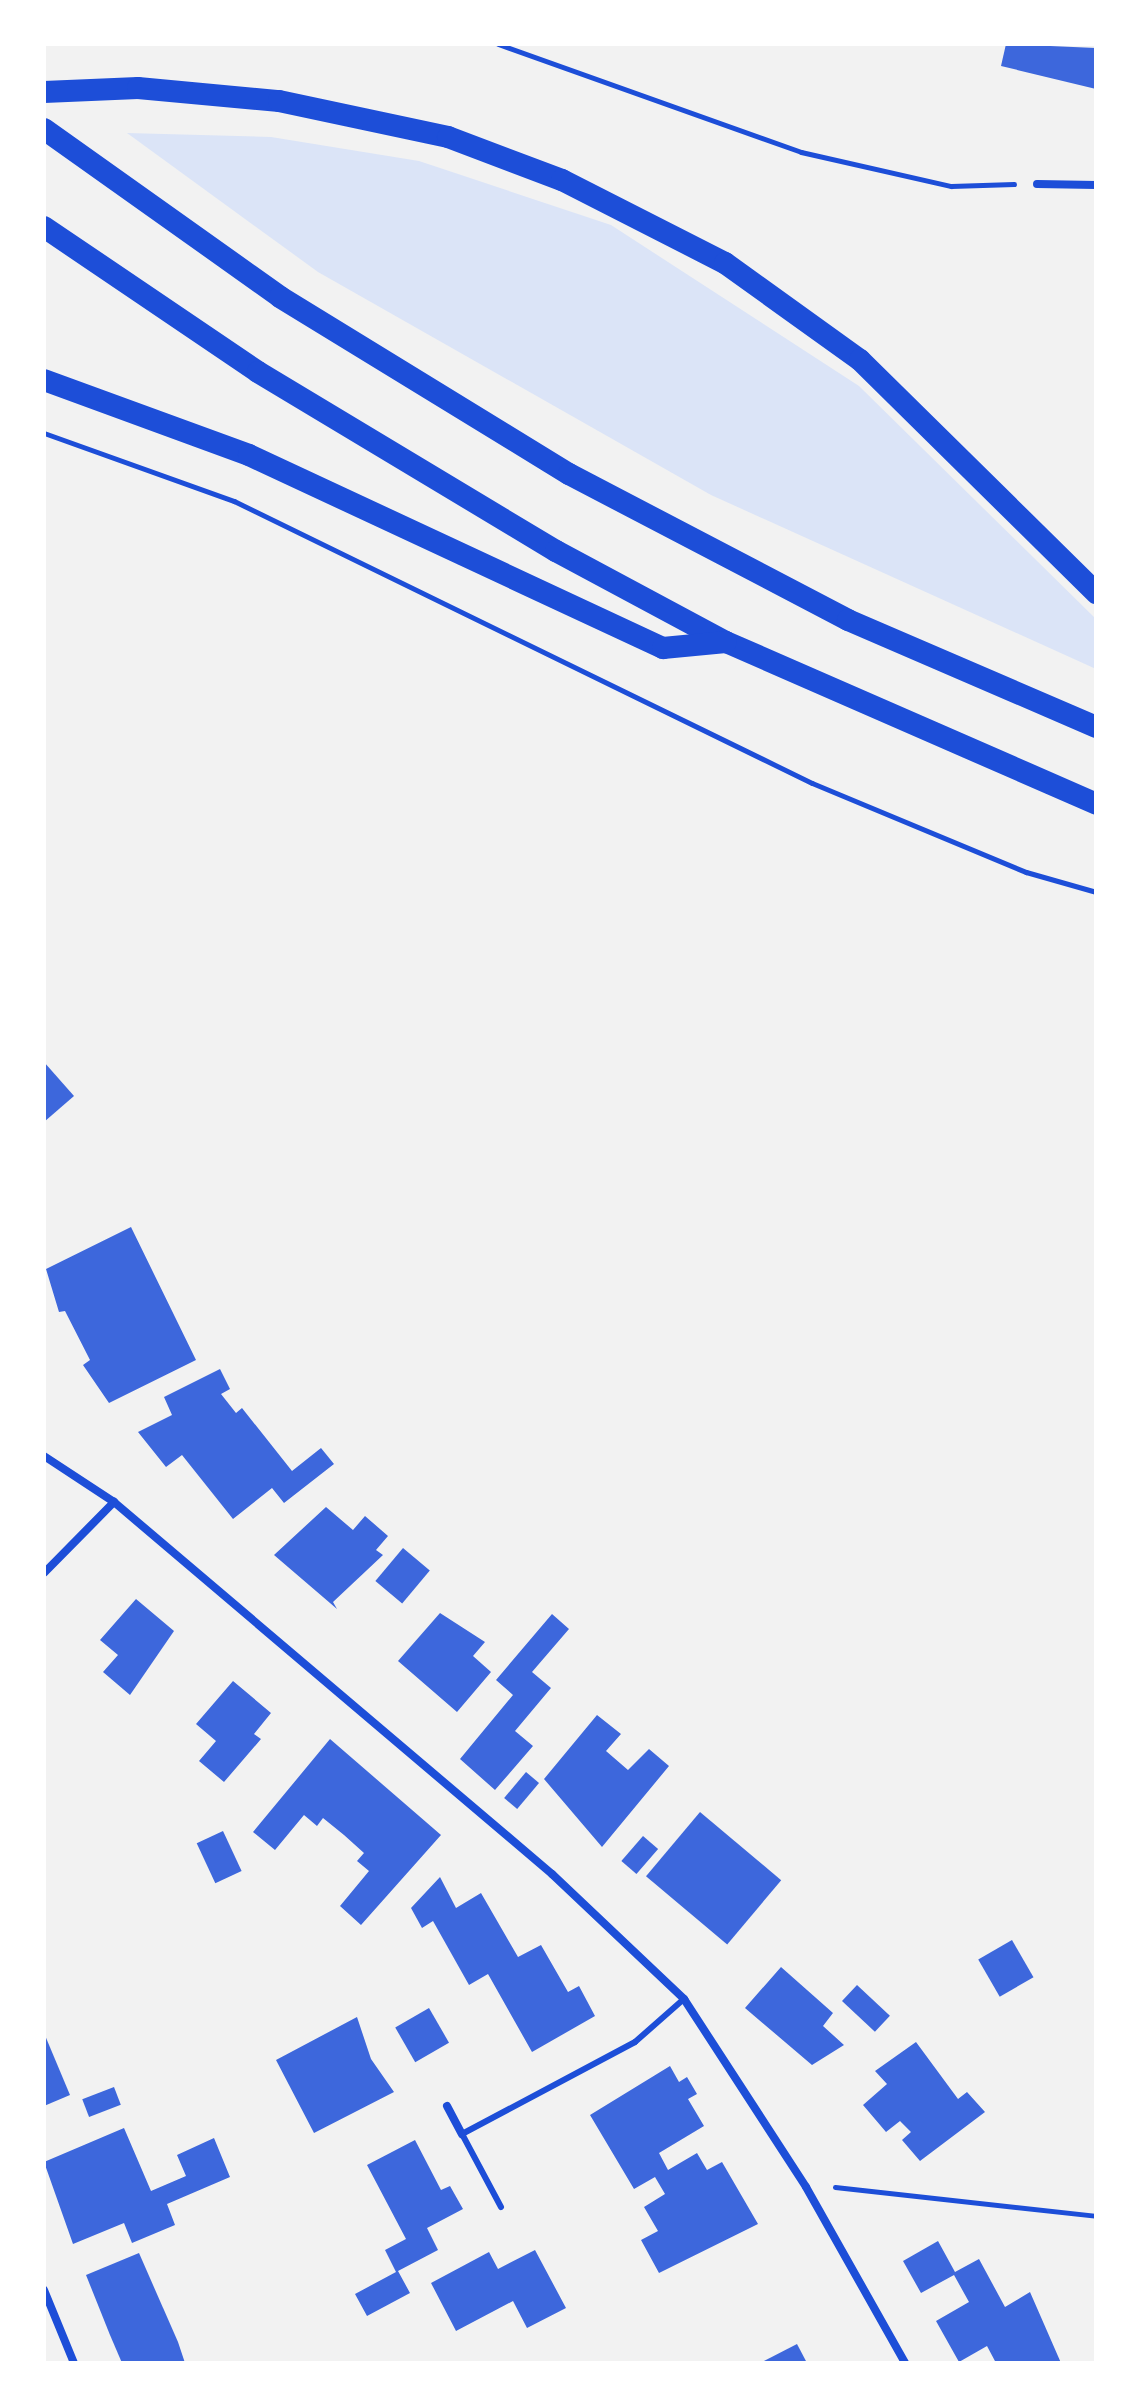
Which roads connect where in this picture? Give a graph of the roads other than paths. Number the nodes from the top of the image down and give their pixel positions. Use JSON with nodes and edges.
{"nodes":[{"id":1,"x":44,"y":92,"type":"edge"},
{"id":2,"x":44,"y":129,"type":"edge"},
{"id":3,"x":1037,"y":184,"type":"road end"},
{"id":4,"x":1096,"y":185,"type":"edge"},
{"id":5,"x":44,"y":227,"type":"edge"},
{"id":6,"x":44,"y":380,"type":"edge"},
{"id":7,"x":1096,"y":593,"type":"edge"},
{"id":8,"x":726,"y":642,"type":"junction"},
{"id":9,"x":1096,"y":727,"type":"edge"},
{"id":10,"x":1096,"y":804,"type":"edge"},
{"id":11,"x":44,"y":1456,"type":"edge"},
{"id":12,"x":114,"y":1502,"type":"junction"},
{"id":13,"x":44,"y":1573,"type":"edge"},
{"id":14,"x":684,"y":1999,"type":"junction"},
{"id":15,"x":447,"y":2106,"type":"dead end"},
{"id":16,"x":462,"y":2134,"type":"junction"},
{"id":17,"x":501,"y":2207,"type":"dead end"},
{"id":18,"x":44,"y":2290,"type":"edge"},
{"id":19,"x":74,"y":2363,"type":"edge"},
{"id":20,"x":905,"y":2363,"type":"edge"}],
"edges":[{"from":1,"to":7,"type":"highway"},
{"from":2,"to":9,"type":"highway"},
{"from":3,"to":4,"type":"street"},
{"from":5,"to":8,"type":"highway"},
{"from":6,"to":8,"type":"highway"},
{"from":8,"to":10,"type":"highway"},
{"from":11,"to":12,"type":"street"},
{"from":12,"to":13,"type":"street"},
{"from":12,"to":14,"type":"street"},
{"from":14,"to":16,"type":"lane"},
{"from":14,"to":20,"type":"street"},
{"from":15,"to":16,"type":"street"},
{"from":16,"to":17,"type":"lane"},
{"from":18,"to":19,"type":"street"}]}
